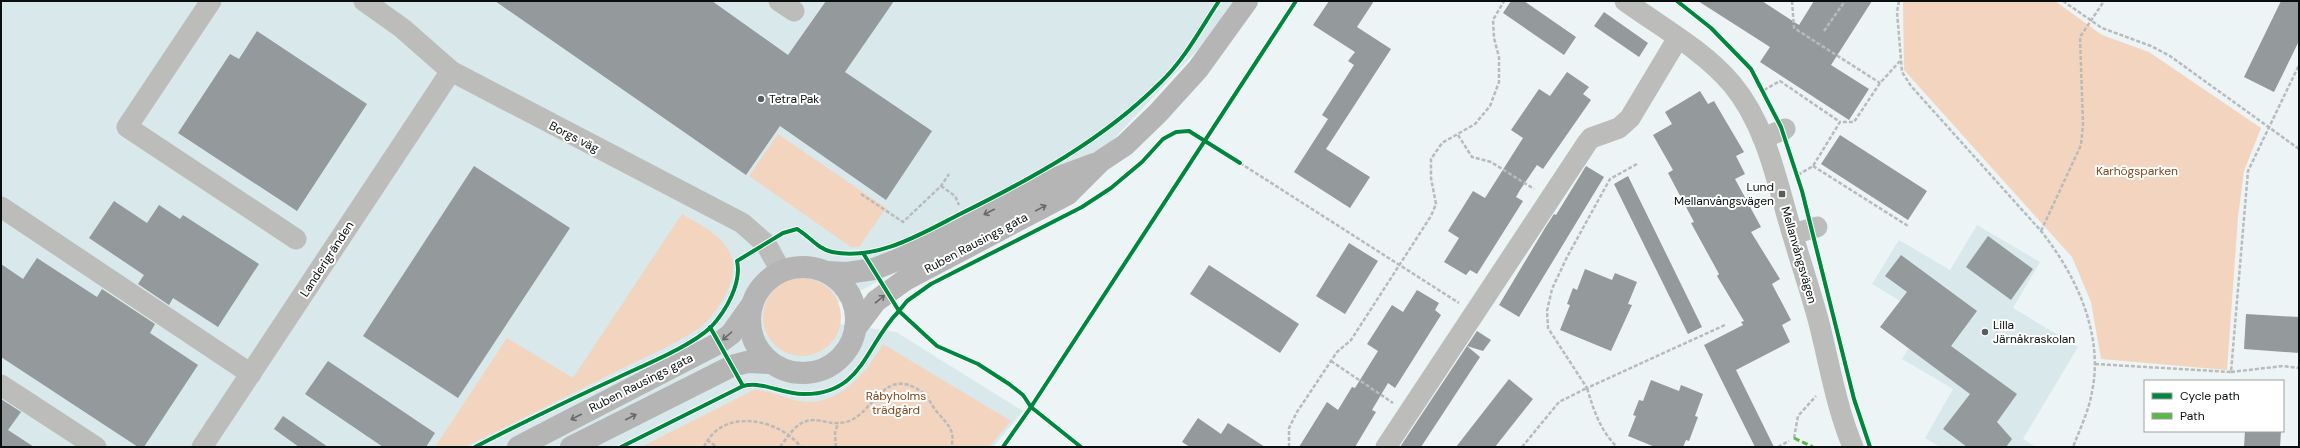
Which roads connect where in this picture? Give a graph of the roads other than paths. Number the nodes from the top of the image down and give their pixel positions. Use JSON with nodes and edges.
{"nodes":[{"id":1,"x":211,"y":1,"type":"edge"},
{"id":2,"x":364,"y":1,"type":"edge"},
{"id":3,"x":1248,"y":1,"type":"edge"},
{"id":4,"x":1625,"y":1,"type":"edge"},
{"id":5,"x":1678,"y":38,"type":"junction"},
{"id":6,"x":451,"y":71,"type":"junction"},
{"id":7,"x":1785,"y":129,"type":"dead end"},
{"id":8,"x":1763,"y":138,"type":"junction"},
{"id":9,"x":1101,"y":161,"type":"junction"},
{"id":10,"x":1,"y":207,"type":"edge"},
{"id":11,"x":1817,"y":227,"type":"dead end"},
{"id":12,"x":1793,"y":234,"type":"junction"},
{"id":13,"x":296,"y":239,"type":"dead end"},
{"id":14,"x":781,"y":271,"type":"junction"},
{"id":15,"x":827,"y":272,"type":"junction"},
{"id":16,"x":752,"y":306,"type":"junction"},
{"id":17,"x":855,"y":329,"type":"junction"},
{"id":18,"x":770,"y":363,"type":"junction"},
{"id":19,"x":251,"y":374,"type":"junction"},
{"id":20,"x":1,"y":385,"type":"edge"},
{"id":21,"x":96,"y":447,"type":"edge"},
{"id":22,"x":202,"y":447,"type":"edge"},
{"id":23,"x":518,"y":447,"type":"edge"},
{"id":24,"x":571,"y":447,"type":"edge"},
{"id":25,"x":1386,"y":447,"type":"edge"},
{"id":26,"x":1853,"y":447,"type":"edge"}],
"edges":[{"from":1,"to":13,"type":"street"},
{"from":2,"to":6,"type":"street","name":"Borgs väg"},
{"from":3,"to":9,"type":"main road","name":"Ruben Rausings gata"},
{"from":4,"to":5,"type":"street","name":"Mellanvångsvägen"},
{"from":5,"to":8,"type":"street","name":"Mellanvångsvägen"},
{"from":5,"to":25,"type":"street"},
{"from":6,"to":14,"type":"street","name":"Borgs väg"},
{"from":6,"to":19,"type":"street","name":"Landerigränden"},
{"from":7,"to":8,"type":"street"},
{"from":8,"to":12,"type":"street","name":"Mellanvångsvägen"},
{"from":9,"to":15,"type":"main road","name":"Ruben Rausings gata","one_way":true},
{"from":17,"to":9,"type":"main road","name":"Ruben Rausings gata","one_way":true},
{"from":10,"to":19,"type":"street"},
{"from":11,"to":12,"type":"street"},
{"from":12,"to":26,"type":"street","name":"Mellanvångsvägen"},
{"from":14,"to":15,"type":"main road","name":"Ruben Rausings gata"},
{"from":14,"to":16,"type":"main road","name":"Ruben Rausings gata"},
{"from":15,"to":17,"type":"main road","name":"Ruben Rausings gata"},
{"from":16,"to":18,"type":"main road","name":"Ruben Rausings gata"},
{"from":16,"to":23,"type":"main road","name":"Ruben Rausings gata","one_way":true},
{"from":17,"to":18,"type":"main road","name":"Ruben Rausings gata"},
{"from":24,"to":18,"type":"main road","name":"Ruben Rausings gata","one_way":true},
{"from":19,"to":22,"type":"street","name":"Landerigränden"},
{"from":20,"to":21,"type":"street"}]}
